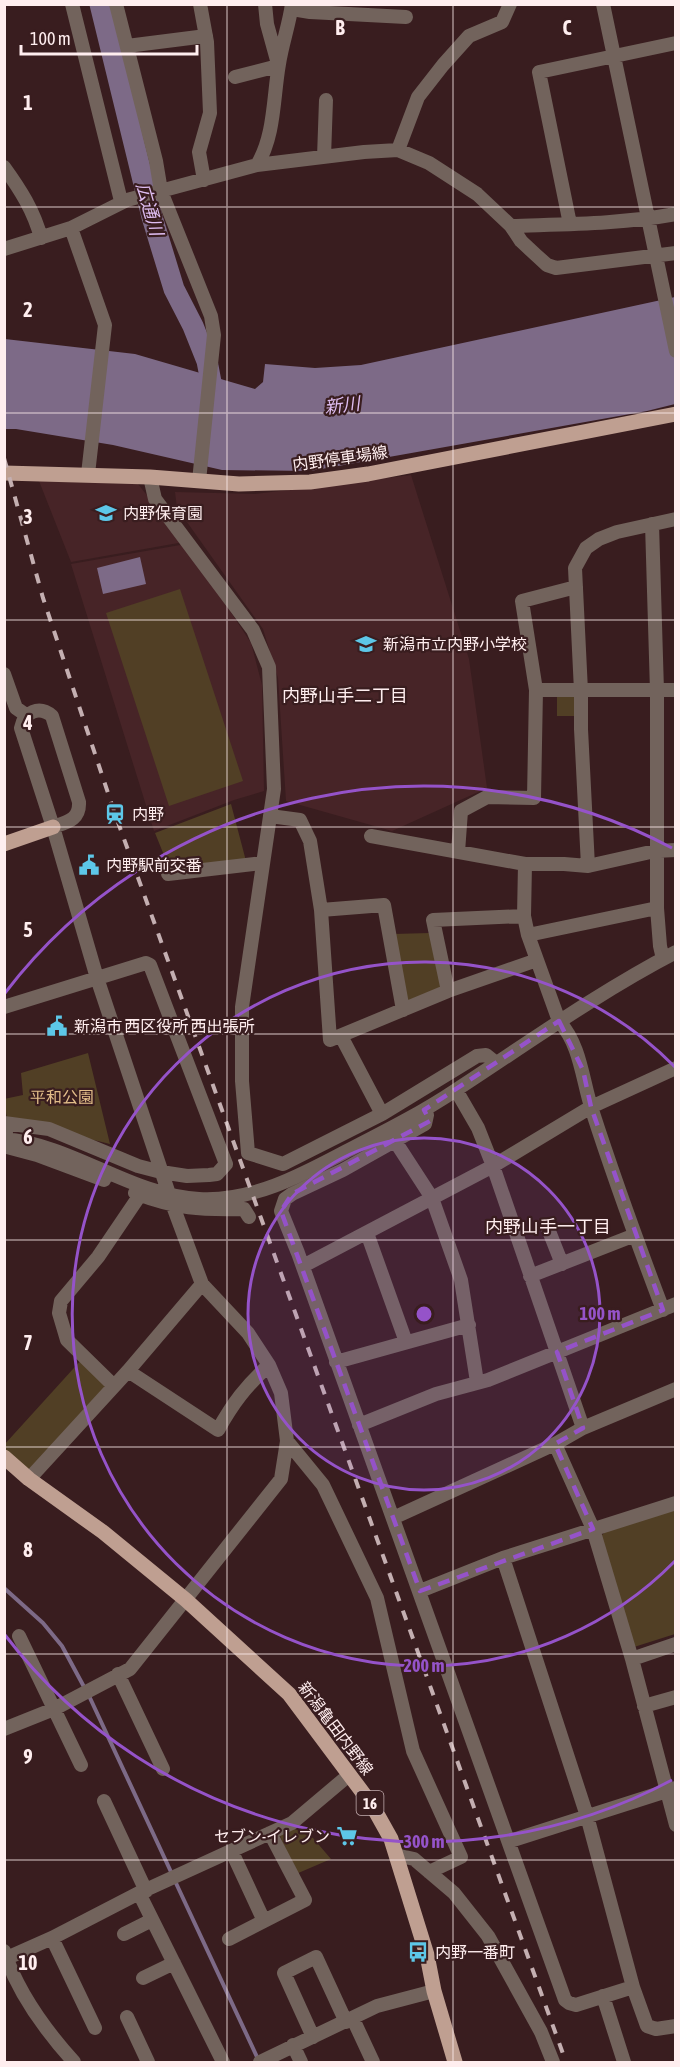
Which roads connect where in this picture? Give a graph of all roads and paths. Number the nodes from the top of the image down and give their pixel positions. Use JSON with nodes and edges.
{"nodes":[{"id":1,"x":72,"y":4,"type":"edge"},
{"id":2,"x":116,"y":4,"type":"edge"},
{"id":3,"x":200,"y":4,"type":"edge"},
{"id":4,"x":265,"y":4,"type":"edge"},
{"id":5,"x":510,"y":4,"type":"edge"},
{"id":6,"x":603,"y":4,"type":"edge"},
{"id":7,"x":292,"y":7,"type":"edge"},
{"id":8,"x":406,"y":17,"type":"dead end"},
{"id":9,"x":206,"y":36,"type":"junction"},
{"id":10,"x":675,"y":43,"type":"edge"},
{"id":11,"x":127,"y":46,"type":"junction"},
{"id":12,"x":614,"y":55,"type":"junction"},
{"id":13,"x":278,"y":66,"type":"junction"},
{"id":14,"x":236,"y":77,"type":"dead end"},
{"id":15,"x":326,"y":100,"type":"dead end"},
{"id":16,"x":398,"y":150,"type":"junction"},
{"id":17,"x":324,"y":157,"type":"junction"},
{"id":18,"x":257,"y":165,"type":"junction"},
{"id":19,"x":4,"y":167,"type":"edge"},
{"id":20,"x":204,"y":180,"type":"junction"},
{"id":21,"x":159,"y":192,"type":"junction"},
{"id":22,"x":124,"y":200,"type":"junction"},
{"id":23,"x":675,"y":214,"type":"edge"},
{"id":24,"x":570,"y":224,"type":"junction"},
{"id":25,"x":648,"y":224,"type":"junction"},
{"id":26,"x":511,"y":226,"type":"junction"},
{"id":27,"x":71,"y":228,"type":"junction"},
{"id":28,"x":41,"y":238,"type":"junction"},
{"id":29,"x":4,"y":249,"type":"edge"},
{"id":30,"x":675,"y":253,"type":"edge"},
{"id":31,"x":675,"y":351,"type":"edge"},
{"id":32,"x":675,"y":414,"type":"edge"},
{"id":33,"x":4,"y":473,"type":"edge"},
{"id":34,"x":88,"y":474,"type":"junction"},
{"id":35,"x":150,"y":477,"type":"junction"},
{"id":36,"x":199,"y":481,"type":"junction"},
{"id":37,"x":675,"y":519,"type":"edge"},
{"id":38,"x":652,"y":524,"type":"junction"},
{"id":39,"x":576,"y":586,"type":"junction"},
{"id":40,"x":4,"y":674,"type":"edge"},
{"id":41,"x":536,"y":690,"type":"junction"},
{"id":42,"x":675,"y":690,"type":"edge"},
{"id":43,"x":581,"y":691,"type":"junction"},
{"id":44,"x":657,"y":691,"type":"junction"},
{"id":45,"x":26,"y":715,"type":"junction"},
{"id":46,"x":270,"y":816,"type":"junction"},
{"id":47,"x":53,"y":827,"type":"junction"},
{"id":48,"x":371,"y":836,"type":"dead end"},
{"id":49,"x":4,"y":844,"type":"edge"},
{"id":50,"x":675,"y":850,"type":"edge"},
{"id":51,"x":656,"y":851,"type":"junction"},
{"id":52,"x":458,"y":852,"type":"junction"},
{"id":53,"x":263,"y":863,"type":"junction"},
{"id":54,"x":525,"y":864,"type":"junction"},
{"id":55,"x":588,"y":866,"type":"junction"},
{"id":56,"x":168,"y":874,"type":"dead end"},
{"id":57,"x":657,"y":908,"type":"junction"},
{"id":58,"x":321,"y":910,"type":"junction"},
{"id":59,"x":524,"y":916,"type":"junction"},
{"id":60,"x":528,"y":935,"type":"junction"},
{"id":61,"x":669,"y":956,"type":"edge"},
{"id":62,"x":537,"y":960,"type":"junction"},
{"id":63,"x":97,"y":978,"type":"junction"},
{"id":64,"x":448,"y":991,"type":"junction"},
{"id":65,"x":4,"y":1007,"type":"edge"},
{"id":66,"x":403,"y":1010,"type":"junction"},
{"id":67,"x":559,"y":1021,"type":"junction"},
{"id":68,"x":341,"y":1036,"type":"junction"},
{"id":69,"x":496,"y":1062,"type":"junction"},
{"id":70,"x":675,"y":1068,"type":"edge"},
{"id":71,"x":456,"y":1090,"type":"junction"},
{"id":72,"x":591,"y":1107,"type":"junction"},
{"id":73,"x":382,"y":1114,"type":"junction"},
{"id":74,"x":4,"y":1124,"type":"edge"},
{"id":75,"x":391,"y":1136,"type":"junction"},
{"id":76,"x":11,"y":1139,"type":"edge"},
{"id":77,"x":493,"y":1166,"type":"junction"},
{"id":78,"x":161,"y":1172,"type":"junction"},
{"id":79,"x":140,"y":1195,"type":"junction"},
{"id":80,"x":432,"y":1198,"type":"junction"},
{"id":81,"x":173,"y":1206,"type":"junction"},
{"id":82,"x":249,"y":1217,"type":"dead end"},
{"id":83,"x":547,"y":1226,"type":"dead end"},
{"id":84,"x":367,"y":1233,"type":"junction"},
{"id":85,"x":635,"y":1235,"type":"junction"},
{"id":86,"x":562,"y":1264,"type":"junction"},
{"id":87,"x":303,"y":1266,"type":"junction"},
{"id":88,"x":530,"y":1275,"type":"junction"},
{"id":89,"x":202,"y":1284,"type":"junction"},
{"id":90,"x":669,"y":1307,"type":"edge"},
{"id":91,"x":469,"y":1325,"type":"junction"},
{"id":92,"x":406,"y":1342,"type":"junction"},
{"id":93,"x":557,"y":1352,"type":"junction"},
{"id":94,"x":336,"y":1362,"type":"junction"},
{"id":95,"x":269,"y":1365,"type":"junction"},
{"id":96,"x":128,"y":1371,"type":"junction"},
{"id":97,"x":477,"y":1382,"type":"junction"},
{"id":98,"x":114,"y":1386,"type":"junction"},
{"id":99,"x":675,"y":1389,"type":"edge"},
{"id":100,"x":359,"y":1425,"type":"junction"},
{"id":101,"x":584,"y":1428,"type":"junction"},
{"id":102,"x":287,"y":1441,"type":"junction"},
{"id":103,"x":555,"y":1444,"type":"junction"},
{"id":104,"x":4,"y":1457,"type":"edge"},
{"id":105,"x":29,"y":1479,"type":"junction"},
{"id":106,"x":675,"y":1503,"type":"edge"},
{"id":107,"x":393,"y":1518,"type":"junction"},
{"id":108,"x":593,"y":1530,"type":"junction"},
{"id":109,"x":503,"y":1558,"type":"junction"},
{"id":110,"x":420,"y":1591,"type":"junction"},
{"id":111,"x":186,"y":1600,"type":"junction"},
{"id":112,"x":19,"y":1636,"type":"dead end"},
{"id":113,"x":675,"y":1644,"type":"edge"},
{"id":114,"x":632,"y":1659,"type":"junction"},
{"id":115,"x":118,"y":1674,"type":"junction"},
{"id":116,"x":675,"y":1697,"type":"edge"},
{"id":117,"x":644,"y":1706,"type":"junction"},
{"id":118,"x":54,"y":1709,"type":"junction"},
{"id":119,"x":4,"y":1729,"type":"edge"},
{"id":120,"x":81,"y":1765,"type":"dead end"},
{"id":121,"x":163,"y":1769,"type":"dead end"},
{"id":122,"x":349,"y":1775,"type":"junction"},
{"id":123,"x":671,"y":1790,"type":"edge"},
{"id":124,"x":104,"y":1801,"type":"dead end"},
{"id":125,"x":587,"y":1816,"type":"junction"},
{"id":126,"x":675,"y":1825,"type":"edge"},
{"id":127,"x":270,"y":1833,"type":"junction"},
{"id":128,"x":510,"y":1841,"type":"junction"},
{"id":129,"x":232,"y":1852,"type":"junction"},
{"id":130,"x":396,"y":1855,"type":"junction"},
{"id":131,"x":429,"y":1872,"type":"junction"},
{"id":132,"x":143,"y":1892,"type":"junction"},
{"id":133,"x":152,"y":1920,"type":"junction"},
{"id":134,"x":264,"y":1921,"type":"junction"},
{"id":135,"x":124,"y":1934,"type":"dead end"},
{"id":136,"x":52,"y":1938,"type":"junction"},
{"id":137,"x":229,"y":1939,"type":"dead end"},
{"id":138,"x":6,"y":1955,"type":"edge"},
{"id":139,"x":174,"y":1963,"type":"junction"},
{"id":140,"x":143,"y":1978,"type":"dead end"},
{"id":141,"x":633,"y":1987,"type":"junction"},
{"id":142,"x":434,"y":1991,"type":"junction"},
{"id":143,"x":603,"y":1996,"type":"junction"},
{"id":144,"x":126,"y":2017,"type":"dead end"},
{"id":145,"x":349,"y":2021,"type":"junction"},
{"id":146,"x":675,"y":2026,"type":"edge"},
{"id":147,"x":95,"y":2028,"type":"dead end"},
{"id":148,"x":313,"y":2037,"type":"junction"},
{"id":149,"x":293,"y":2045,"type":"junction"},
{"id":150,"x":74,"y":2062,"type":"edge"},
{"id":151,"x":148,"y":2062,"type":"edge"},
{"id":152,"x":223,"y":2062,"type":"edge"},
{"id":153,"x":260,"y":2062,"type":"edge"},
{"id":154,"x":301,"y":2062,"type":"edge"},
{"id":155,"x":373,"y":2062,"type":"edge"},
{"id":156,"x":455,"y":2062,"type":"edge"},
{"id":157,"x":553,"y":2062,"type":"edge"},
{"id":158,"x":624,"y":2062,"type":"edge"}],
"edges":[{"from":1,"to":22,"type":"street"},
{"from":2,"to":11,"type":"street"},
{"from":3,"to":9,"type":"street"},
{"from":4,"to":13,"type":"street"},
{"from":5,"to":16,"type":"street"},
{"from":6,"to":12,"type":"street"},
{"from":7,"to":8,"type":"street"},
{"from":7,"to":13,"type":"street"},
{"from":9,"to":11,"type":"street"},
{"from":9,"to":20,"type":"street"},
{"from":10,"to":12,"type":"street"},
{"from":11,"to":21,"type":"street"},
{"from":12,"to":24,"type":"street"},
{"from":12,"to":25,"type":"street"},
{"from":13,"to":14,"type":"street"},
{"from":13,"to":18,"type":"street"},
{"from":15,"to":17,"type":"street"},
{"from":16,"to":17,"type":"street"},
{"from":16,"to":26,"type":"street"},
{"from":17,"to":18,"type":"street"},
{"from":18,"to":20,"type":"street"},
{"from":19,"to":28,"type":"street"},
{"from":20,"to":21,"type":"street"},
{"from":21,"to":22,"type":"street"},
{"from":21,"to":36,"type":"street"},
{"from":22,"to":27,"type":"street"},
{"from":23,"to":25,"type":"street"},
{"from":24,"to":25,"type":"street"},
{"from":24,"to":26,"type":"street"},
{"from":25,"to":31,"type":"street"},
{"from":26,"to":30,"type":"street"},
{"from":27,"to":28,"type":"street"},
{"from":27,"to":34,"type":"street"},
{"from":28,"to":29,"type":"street"},
{"from":32,"to":36,"type":"main road","name":"内野停車場線"},
{"from":33,"to":34,"type":"main road","name":"内野停車場線"},
{"from":34,"to":35,"type":"main road","name":"内野停車場線"},
{"from":35,"to":36,"type":"main road","name":"内野停車場線"},
{"from":35,"to":46,"type":"street"},
{"from":37,"to":38,"type":"street"},
{"from":38,"to":39,"type":"street"},
{"from":38,"to":44,"type":"street"},
{"from":39,"to":41,"type":"street"},
{"from":39,"to":43,"type":"street"},
{"from":40,"to":45,"type":"street"},
{"from":41,"to":43,"type":"street"},
{"from":41,"to":52,"type":"street"},
{"from":42,"to":44,"type":"street"},
{"from":43,"to":44,"type":"street"},
{"from":43,"to":55,"type":"street"},
{"from":44,"to":51,"type":"street"},
{"from":45,"to":47,"type":"street"},
{"from":45,"to":47,"type":"street"},
{"from":46,"to":53,"type":"street"},
{"from":46,"to":58,"type":"street"},
{"from":47,"to":49,"type":"main road"},
{"from":47,"to":63,"type":"street"},
{"from":48,"to":52,"type":"street"},
{"from":50,"to":51,"type":"street"},
{"from":51,"to":55,"type":"street"},
{"from":51,"to":57,"type":"street"},
{"from":52,"to":54,"type":"street"},
{"from":53,"to":56,"type":"street"},
{"from":53,"to":73,"type":"street"},
{"from":54,"to":55,"type":"street"},
{"from":54,"to":59,"type":"street"},
{"from":57,"to":60,"type":"street"},
{"from":57,"to":61,"type":"street"},
{"from":58,"to":66,"type":"street"},
{"from":58,"to":68,"type":"street"},
{"from":59,"to":60,"type":"street"},
{"from":59,"to":64,"type":"street"},
{"from":60,"to":62,"type":"street"},
{"from":61,"to":67,"type":"street"},
{"from":62,"to":64,"type":"street"},
{"from":62,"to":67,"type":"street"},
{"from":63,"to":65,"type":"street"},
{"from":63,"to":78,"type":"street"},
{"from":63,"to":78,"type":"street"},
{"from":64,"to":66,"type":"street"},
{"from":66,"to":68,"type":"street"},
{"from":67,"to":69,"type":"street"},
{"from":67,"to":72,"type":"street"},
{"from":68,"to":73,"type":"street"},
{"from":69,"to":71,"type":"street"},
{"from":69,"to":73,"type":"street"},
{"from":70,"to":72,"type":"street"},
{"from":71,"to":75,"type":"street"},
{"from":71,"to":77,"type":"street"},
{"from":72,"to":77,"type":"street"},
{"from":72,"to":85,"type":"street"},
{"from":74,"to":76,"type":"street"},
{"from":74,"to":78,"type":"street"},
{"from":75,"to":76,"type":"street"},
{"from":75,"to":80,"type":"street"},
{"from":75,"to":87,"type":"street"},
{"from":76,"to":79,"type":"street"},
{"from":77,"to":80,"type":"street"},
{"from":77,"to":88,"type":"street"},
{"from":78,"to":81,"type":"street"},
{"from":79,"to":81,"type":"street"},
{"from":79,"to":98,"type":"street"},
{"from":80,"to":84,"type":"street"},
{"from":80,"to":91,"type":"street"},
{"from":81,"to":82,"type":"street"},
{"from":81,"to":89,"type":"street"},
{"from":83,"to":86,"type":"street"},
{"from":84,"to":87,"type":"street"},
{"from":84,"to":92,"type":"street"},
{"from":85,"to":86,"type":"street"},
{"from":85,"to":90,"type":"street"},
{"from":86,"to":88,"type":"street"},
{"from":87,"to":94,"type":"street"},
{"from":88,"to":93,"type":"street"},
{"from":89,"to":95,"type":"street"},
{"from":89,"to":96,"type":"street"},
{"from":90,"to":93,"type":"street"},
{"from":91,"to":92,"type":"street"},
{"from":91,"to":97,"type":"street"},
{"from":92,"to":94,"type":"street"},
{"from":93,"to":97,"type":"street"},
{"from":93,"to":101,"type":"street"},
{"from":94,"to":100,"type":"street"},
{"from":95,"to":96,"type":"street"},
{"from":95,"to":102,"type":"street"},
{"from":96,"to":98,"type":"street"},
{"from":97,"to":100,"type":"street"},
{"from":98,"to":105,"type":"street"},
{"from":99,"to":101,"type":"street"},
{"from":100,"to":107,"type":"street"},
{"from":101,"to":103,"type":"street"},
{"from":102,"to":111,"type":"street"},
{"from":102,"to":131,"type":"street"},
{"from":103,"to":107,"type":"street"},
{"from":103,"to":108,"type":"street"},
{"from":104,"to":105,"type":"main road","name":"新潟亀田内野線","number":"16"},
{"from":105,"to":111,"type":"main road","name":"新潟亀田内野線","number":"16"},
{"from":106,"to":108,"type":"street"},
{"from":107,"to":110,"type":"street"},
{"from":108,"to":109,"type":"street"},
{"from":108,"to":114,"type":"street"},
{"from":109,"to":110,"type":"street"},
{"from":109,"to":125,"type":"street"},
{"from":110,"to":128,"type":"street"},
{"from":111,"to":115,"type":"street"},
{"from":111,"to":122,"type":"main road","name":"新潟亀田内野線","number":"16"},
{"from":112,"to":118,"type":"street"},
{"from":113,"to":114,"type":"street"},
{"from":114,"to":117,"type":"street"},
{"from":115,"to":118,"type":"street"},
{"from":115,"to":121,"type":"street"},
{"from":116,"to":117,"type":"street"},
{"from":117,"to":123,"type":"street"},
{"from":118,"to":119,"type":"street"},
{"from":118,"to":120,"type":"street"},
{"from":122,"to":127,"type":"street"},
{"from":122,"to":130,"type":"main road","name":"新潟亀田内野線","number":"16"},
{"from":123,"to":125,"type":"street"},
{"from":123,"to":126,"type":"street"},
{"from":124,"to":132,"type":"street"},
{"from":125,"to":128,"type":"street"},
{"from":125,"to":141,"type":"street"},
{"from":127,"to":129,"type":"street"},
{"from":127,"to":134,"type":"street"},
{"from":128,"to":143,"type":"street"},
{"from":129,"to":132,"type":"street"},
{"from":129,"to":134,"type":"street"},
{"from":130,"to":131,"type":"street"},
{"from":130,"to":142,"type":"main road","name":"新潟亀田内野線","number":"16"},
{"from":131,"to":157,"type":"street"},
{"from":132,"to":133,"type":"street"},
{"from":132,"to":136,"type":"street"},
{"from":133,"to":135,"type":"street"},
{"from":133,"to":139,"type":"street"},
{"from":134,"to":137,"type":"street"},
{"from":136,"to":138,"type":"street"},
{"from":136,"to":147,"type":"street"},
{"from":138,"to":150,"type":"street"},
{"from":139,"to":140,"type":"street"},
{"from":139,"to":152,"type":"street"},
{"from":141,"to":143,"type":"street"},
{"from":141,"to":146,"type":"street"},
{"from":142,"to":145,"type":"street"},
{"from":142,"to":156,"type":"main road","name":"新潟亀田内野線","number":"16"},
{"from":143,"to":158,"type":"street"},
{"from":144,"to":151,"type":"street"},
{"from":145,"to":148,"type":"street"},
{"from":145,"to":148,"type":"street"},
{"from":145,"to":155,"type":"street"},
{"from":148,"to":149,"type":"street"},
{"from":149,"to":153,"type":"street"},
{"from":149,"to":154,"type":"street"}]}
